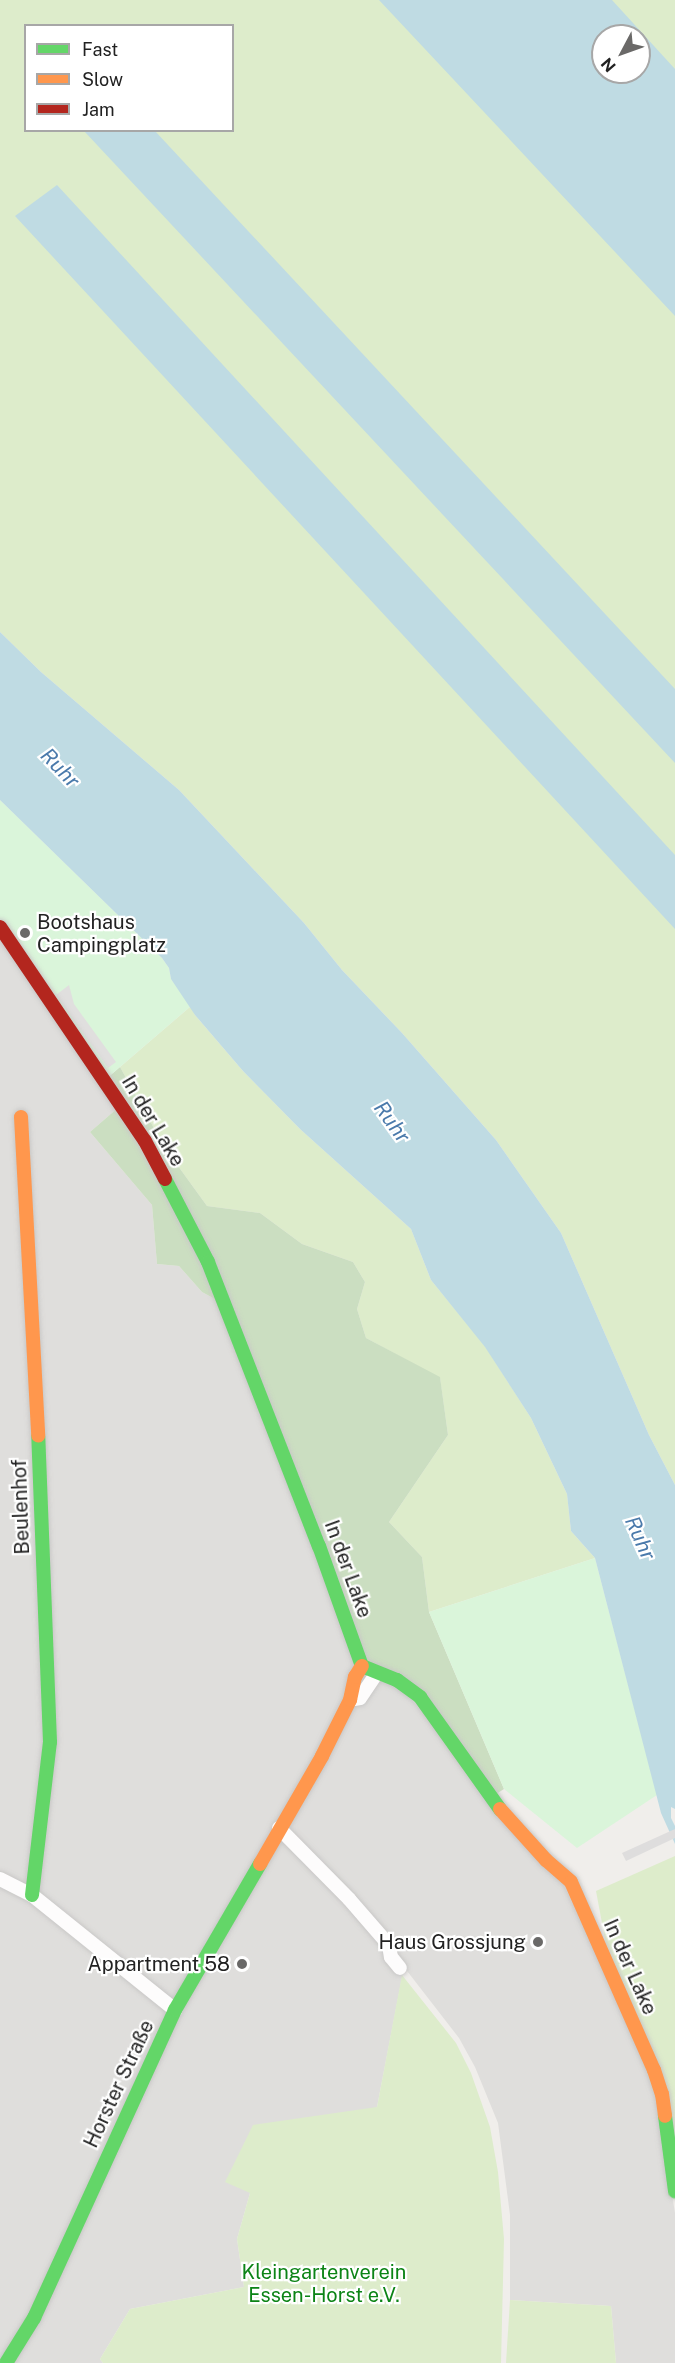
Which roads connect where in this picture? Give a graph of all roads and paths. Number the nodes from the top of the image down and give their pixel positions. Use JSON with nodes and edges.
{"nodes":[{"id":1,"x":0,"y":927,"type":"edge"},
{"id":2,"x":21,"y":1117,"type":"dead end"},
{"id":3,"x":362,"y":1666,"type":"junction"},
{"id":4,"x":377,"y":1673,"type":"junction"},
{"id":5,"x":350,"y":1700,"type":"junction"},
{"id":6,"x":279,"y":1828,"type":"junction"},
{"id":7,"x":0,"y":1880,"type":"edge"},
{"id":8,"x":32,"y":1895,"type":"junction"},
{"id":9,"x":400,"y":1968,"type":"dead end"},
{"id":10,"x":175,"y":2010,"type":"junction"},
{"id":11,"x":675,"y":2191,"type":"edge"},
{"id":12,"x":6,"y":2356,"type":"edge"}],
"edges":[{"from":1,"to":3,"type":"street","name":"In der Lake"},
{"from":2,"to":8,"type":"street","name":"Beulenhof"},
{"from":3,"to":4,"type":"street","name":"In der Lake"},
{"from":3,"to":5,"type":"street","name":"Horster Straße"},
{"from":4,"to":5,"type":"street","name":"Horster Straße"},
{"from":4,"to":11,"type":"street","name":"In der Lake"},
{"from":5,"to":6,"type":"street","name":"Horster Straße"},
{"from":6,"to":9,"type":"street"},
{"from":6,"to":10,"type":"street","name":"Horster Straße"},
{"from":7,"to":8,"type":"street"},
{"from":8,"to":10,"type":"street"},
{"from":10,"to":12,"type":"street","name":"Horster Straße"}]}
